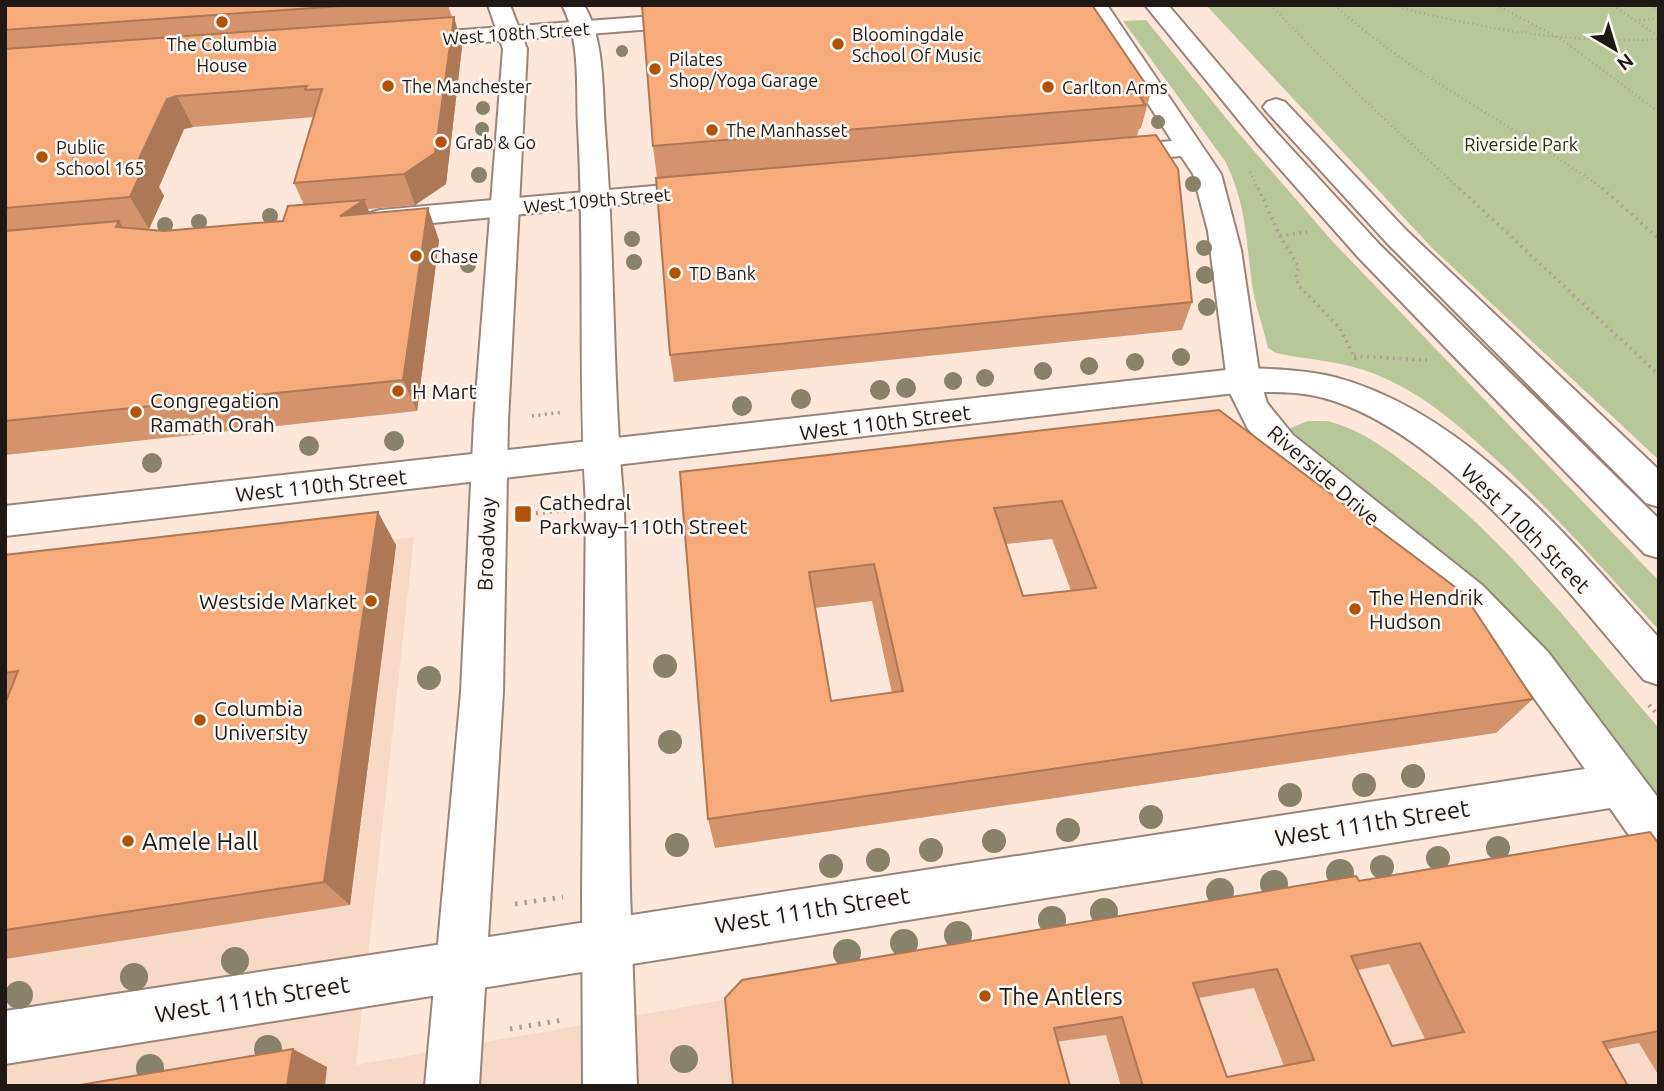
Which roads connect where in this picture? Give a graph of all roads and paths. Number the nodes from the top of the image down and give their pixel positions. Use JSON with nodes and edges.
{"nodes":[{"id":1,"x":499,"y":5,"type":"edge"},
{"id":2,"x":1096,"y":5,"type":"edge"},
{"id":3,"x":1156,"y":5,"type":"edge"},
{"id":4,"x":1186,"y":5,"type":"edge"},
{"id":5,"x":1270,"y":5,"type":"edge"},
{"id":6,"x":1335,"y":5,"type":"edge"},
{"id":7,"x":1389,"y":5,"type":"edge"},
{"id":8,"x":1496,"y":5,"type":"edge"},
{"id":9,"x":1613,"y":5,"type":"edge"},
{"id":10,"x":1650,"y":5,"type":"edge"},
{"id":11,"x":1659,"y":11,"type":"edge"},
{"id":12,"x":577,"y":12,"type":"edge"},
{"id":13,"x":725,"y":18,"type":"edge"},
{"id":14,"x":1659,"y":18,"type":"edge"},
{"id":15,"x":1635,"y":21,"type":"junction"},
{"id":16,"x":511,"y":34,"type":"junction"},
{"id":17,"x":1659,"y":38,"type":"edge"},
{"id":18,"x":1561,"y":39,"type":"junction"},
{"id":19,"x":379,"y":43,"type":"edge"},
{"id":20,"x":1659,"y":112,"type":"edge"},
{"id":21,"x":1189,"y":147,"type":"junction"},
{"id":22,"x":1091,"y":156,"type":"edge"},
{"id":23,"x":1248,"y":167,"type":"dead end"},
{"id":24,"x":738,"y":187,"type":"edge"},
{"id":25,"x":596,"y":199,"type":"junction"},
{"id":26,"x":505,"y":208,"type":"junction"},
{"id":27,"x":351,"y":222,"type":"edge"},
{"id":28,"x":1320,"y":230,"type":"dead end"},
{"id":29,"x":1280,"y":236,"type":"junction"},
{"id":30,"x":1659,"y":239,"type":"edge"},
{"id":31,"x":1354,"y":356,"type":"junction"},
{"id":32,"x":1431,"y":359,"type":"dead end"},
{"id":33,"x":1357,"y":366,"type":"dead end"},
{"id":34,"x":1659,"y":375,"type":"edge"},
{"id":35,"x":1244,"y":380,"type":"junction"},
{"id":36,"x":569,"y":411,"type":"dead end"},
{"id":37,"x":533,"y":416,"type":"dead end"},
{"id":38,"x":601,"y":454,"type":"junction"},
{"id":39,"x":489,"y":467,"type":"junction"},
{"id":40,"x":1659,"y":493,"type":"edge"},
{"id":41,"x":567,"y":510,"type":"dead end"},
{"id":42,"x":529,"y":514,"type":"dead end"},
{"id":43,"x":5,"y":521,"type":"edge"},
{"id":44,"x":1659,"y":543,"type":"edge"},
{"id":45,"x":1650,"y":682,"type":"edge"},
{"id":46,"x":1659,"y":716,"type":"edge"},
{"id":47,"x":1619,"y":785,"type":"junction"},
{"id":48,"x":1659,"y":838,"type":"edge"},
{"id":49,"x":566,"y":897,"type":"dead end"},
{"id":50,"x":516,"y":904,"type":"dead end"},
{"id":51,"x":607,"y":942,"type":"junction"},
{"id":52,"x":463,"y":966,"type":"junction"},
{"id":53,"x":568,"y":1019,"type":"dead end"},
{"id":54,"x":510,"y":1029,"type":"dead end"},
{"id":55,"x":5,"y":1038,"type":"edge"},
{"id":56,"x":452,"y":1086,"type":"edge"},
{"id":57,"x":610,"y":1086,"type":"edge"}],
"edges":[{"from":1,"to":16,"type":"main road","name":"Broadway"},
{"from":2,"to":21,"type":"main road","name":"Riverside Drive"},
{"from":3,"to":44,"type":"main road"},
{"from":4,"to":40,"type":"main road"},
{"from":5,"to":34,"type":"path"},
{"from":6,"to":30,"type":"path"},
{"from":7,"to":18,"type":"path"},
{"from":8,"to":18,"type":"path"},
{"from":9,"to":15,"type":"path"},
{"from":10,"to":11,"type":"path"},
{"from":12,"to":13,"type":"main road","name":"West 108th Street"},
{"from":12,"to":16,"type":"main road","name":"West 108th Street"},
{"from":12,"to":25,"type":"main road"},
{"from":14,"to":15,"type":"path"},
{"from":15,"to":17,"type":"path"},
{"from":16,"to":19,"type":"main road","name":"West 108th Street"},
{"from":16,"to":26,"type":"main road","name":"Broadway"},
{"from":17,"to":18,"type":"path"},
{"from":18,"to":20,"type":"path"},
{"from":21,"to":22,"type":"main road"},
{"from":21,"to":35,"type":"main road","name":"Riverside Drive"},
{"from":23,"to":29,"type":"path"},
{"from":24,"to":25,"type":"main road","name":"West 109th Street"},
{"from":25,"to":26,"type":"main road","name":"West 109th Street"},
{"from":25,"to":38,"type":"main road"},
{"from":26,"to":27,"type":"main road","name":"West 109th Street"},
{"from":26,"to":39,"type":"main road","name":"Broadway"},
{"from":28,"to":29,"type":"path"},
{"from":29,"to":31,"type":"path"},
{"from":31,"to":32,"type":"path"},
{"from":31,"to":33,"type":"path"},
{"from":35,"to":38,"type":"main road","name":"West 110th Street"},
{"from":35,"to":45,"type":"main road","name":"West 110th Street"},
{"from":35,"to":47,"type":"main road","name":"Riverside Drive"},
{"from":36,"to":37,"type":"path"},
{"from":38,"to":39,"type":"main road","name":"West 110th Street"},
{"from":38,"to":51,"type":"main road"},
{"from":39,"to":43,"type":"main road","name":"West 110th Street"},
{"from":39,"to":52,"type":"main road","name":"Broadway"},
{"from":41,"to":42,"type":"path"},
{"from":45,"to":46,"type":"path"},
{"from":47,"to":48,"type":"main road","name":"Riverside Drive"},
{"from":47,"to":51,"type":"main road","name":"West 111th Street"},
{"from":49,"to":50,"type":"path"},
{"from":51,"to":52,"type":"main road","name":"West 111th Street"},
{"from":51,"to":57,"type":"main road"},
{"from":52,"to":55,"type":"main road","name":"West 111th Street"},
{"from":52,"to":56,"type":"main road","name":"Broadway"},
{"from":53,"to":54,"type":"path"}]}
